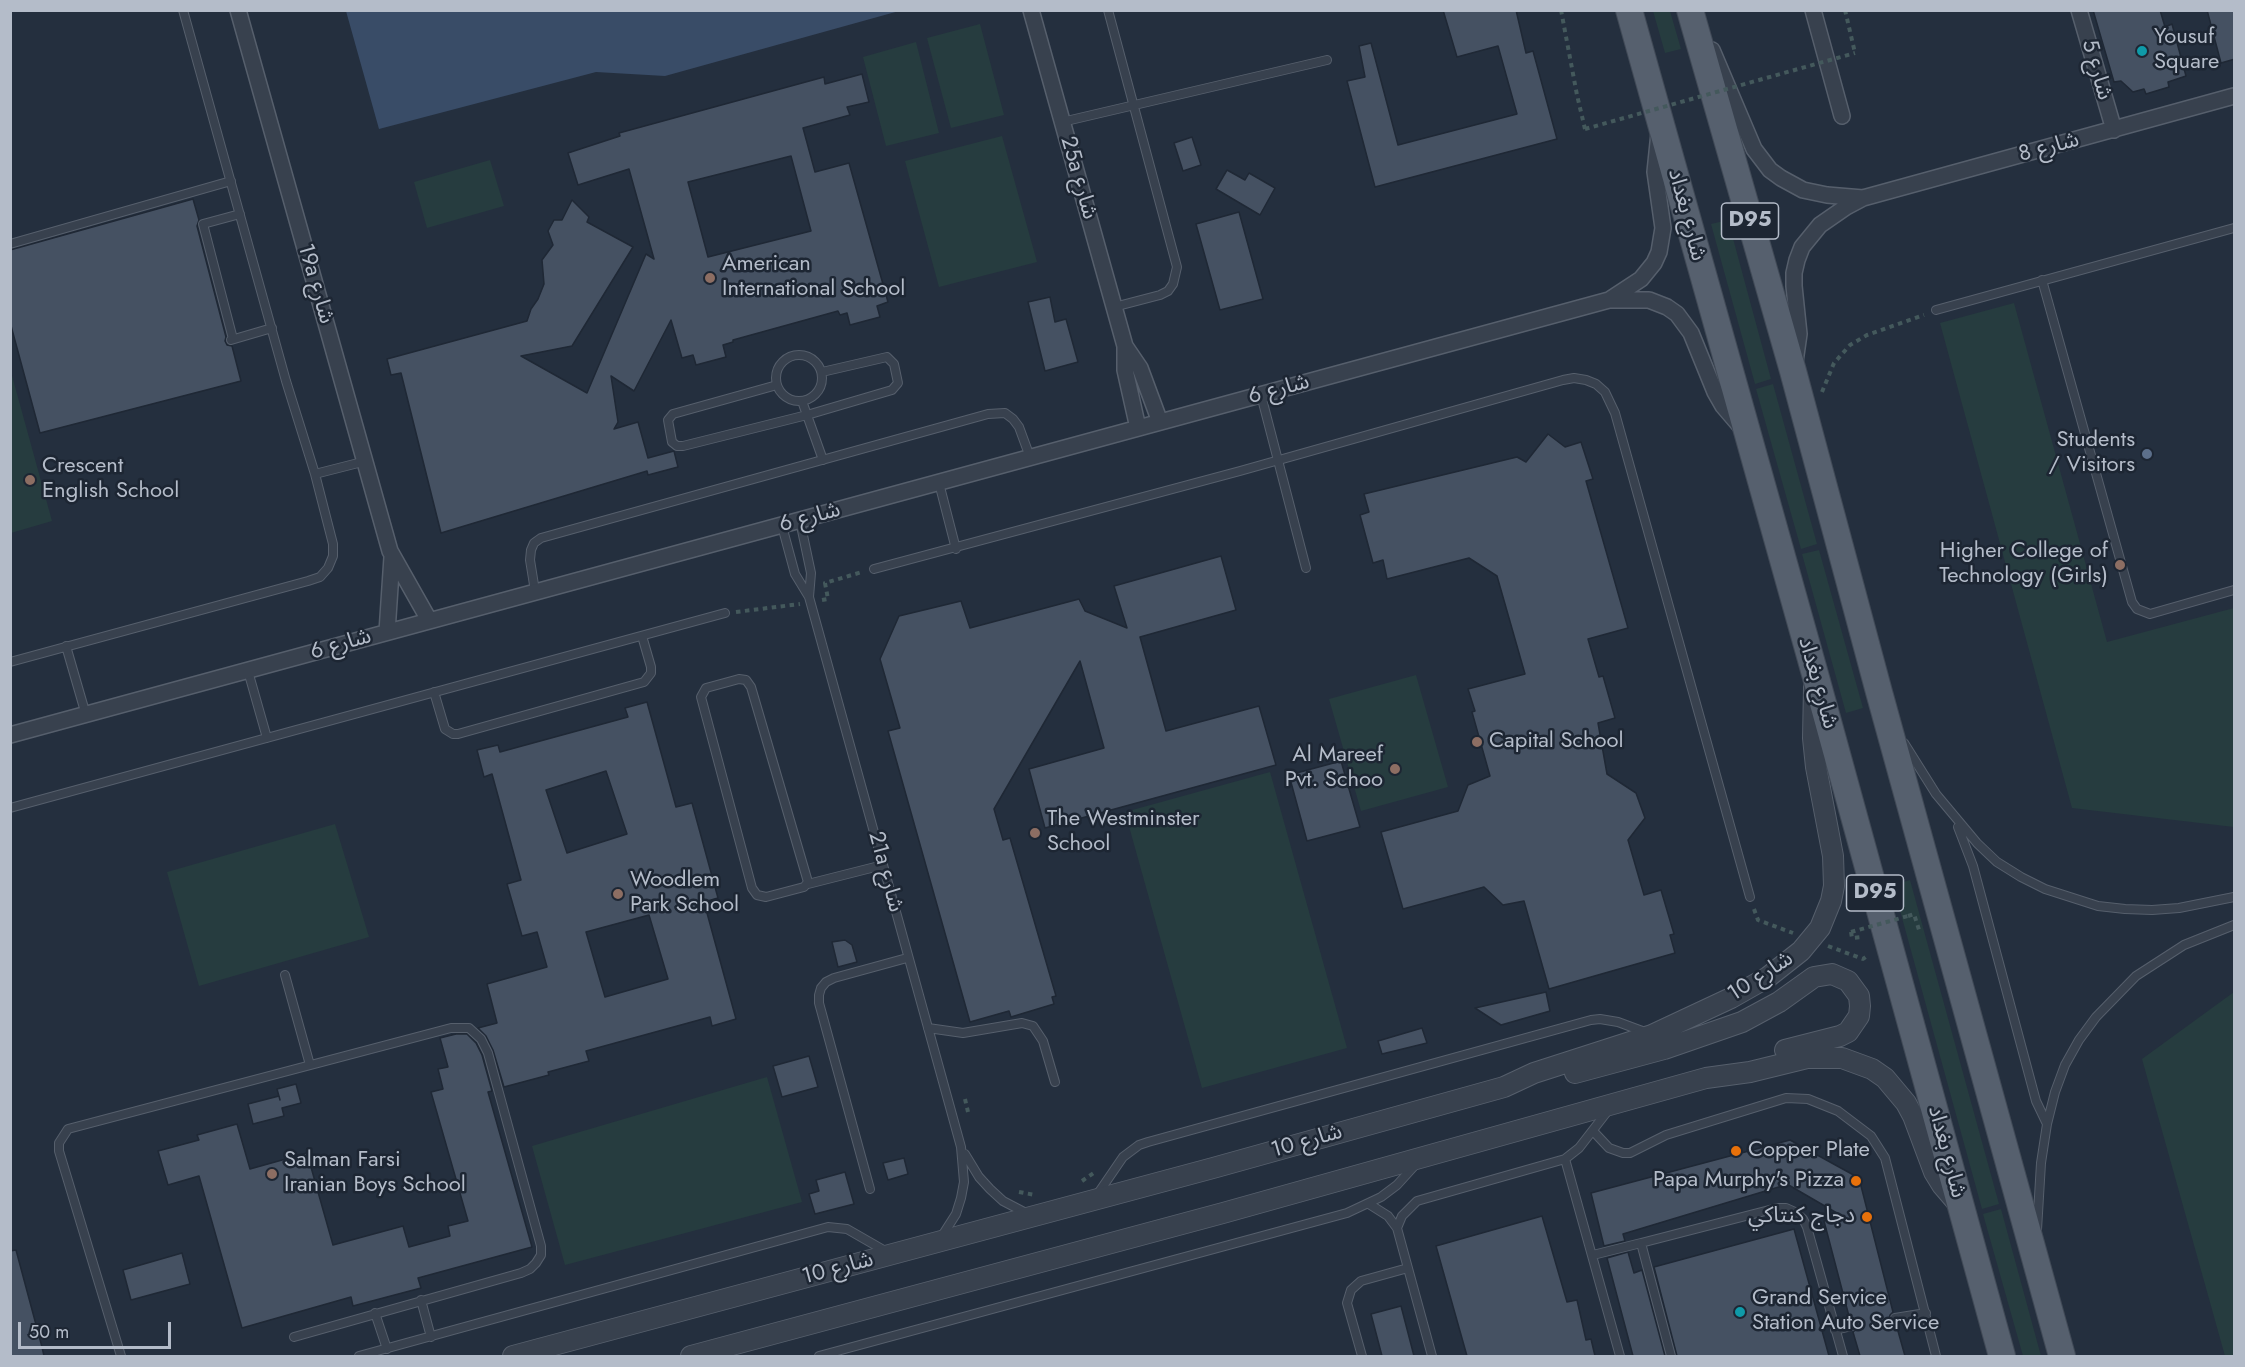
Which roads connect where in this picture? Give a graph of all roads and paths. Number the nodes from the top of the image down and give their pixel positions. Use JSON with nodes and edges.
{"nodes":[{"id":1,"x":183,"y":10,"type":"edge"},
{"id":2,"x":238,"y":10,"type":"edge"},
{"id":3,"x":1031,"y":10,"type":"edge"},
{"id":4,"x":1108,"y":10,"type":"edge"},
{"id":5,"x":1561,"y":10,"type":"edge"},
{"id":6,"x":1629,"y":10,"type":"edge"},
{"id":7,"x":1690,"y":10,"type":"edge"},
{"id":8,"x":1696,"y":10,"type":"edge"},
{"id":9,"x":1813,"y":10,"type":"edge"},
{"id":10,"x":1845,"y":10,"type":"edge"},
{"id":11,"x":2079,"y":10,"type":"edge"},
{"id":12,"x":1327,"y":60,"type":"dead end"},
{"id":13,"x":2235,"y":96,"type":"edge"},
{"id":14,"x":1133,"y":104,"type":"junction"},
{"id":15,"x":1842,"y":116,"type":"dead end"},
{"id":16,"x":1062,"y":122,"type":"junction"},
{"id":17,"x":1661,"y":124,"type":"junction"},
{"id":18,"x":2114,"y":130,"type":"junction"},
{"id":19,"x":231,"y":181,"type":"junction"},
{"id":20,"x":1863,"y":198,"type":"junction"},
{"id":21,"x":240,"y":214,"type":"junction"},
{"id":22,"x":2235,"y":228,"type":"edge"},
{"id":23,"x":10,"y":244,"type":"edge"},
{"id":24,"x":2043,"y":280,"type":"junction"},
{"id":25,"x":1609,"y":300,"type":"junction"},
{"id":26,"x":1114,"y":308,"type":"junction"},
{"id":27,"x":1936,"y":310,"type":"joint"},
{"id":28,"x":272,"y":328,"type":"junction"},
{"id":29,"x":1125,"y":346,"type":"junction"},
{"id":30,"x":1793,"y":371,"type":"junction"},
{"id":31,"x":822,"y":372,"type":"junction"},
{"id":32,"x":777,"y":385,"type":"junction"},
{"id":33,"x":1262,"y":395,"type":"junction"},
{"id":34,"x":1820,"y":398,"type":"dead end"},
{"id":35,"x":802,"y":401,"type":"junction"},
{"id":36,"x":807,"y":414,"type":"junction"},
{"id":37,"x":1160,"y":422,"type":"junction"},
{"id":38,"x":1138,"y":428,"type":"junction"},
{"id":39,"x":1745,"y":431,"type":"junction"},
{"id":40,"x":1030,"y":458,"type":"junction"},
{"id":41,"x":823,"y":460,"type":"junction"},
{"id":42,"x":1278,"y":460,"type":"junction"},
{"id":43,"x":366,"y":461,"type":"junction"},
{"id":44,"x":315,"y":474,"type":"junction"},
{"id":45,"x":939,"y":483,"type":"junction"},
{"id":46,"x":800,"y":521,"type":"junction"},
{"id":47,"x":782,"y":526,"type":"junction"},
{"id":48,"x":956,"y":549,"type":"junction"},
{"id":49,"x":392,"y":557,"type":"junction"},
{"id":50,"x":1306,"y":568,"type":"dead end"},
{"id":51,"x":874,"y":569,"type":"dead end"},
{"id":52,"x":2235,"y":590,"type":"edge"},
{"id":53,"x":535,"y":591,"type":"junction"},
{"id":54,"x":809,"y":597,"type":"junction"},
{"id":55,"x":725,"y":613,"type":"dead end"},
{"id":56,"x":429,"y":620,"type":"junction"},
{"id":57,"x":387,"y":632,"type":"junction"},
{"id":58,"x":642,"y":636,"type":"junction"},
{"id":59,"x":66,"y":646,"type":"junction"},
{"id":60,"x":10,"y":662,"type":"edge"},
{"id":61,"x":248,"y":671,"type":"junction"},
{"id":62,"x":1815,"y":674,"type":"junction"},
{"id":63,"x":434,"y":692,"type":"junction"},
{"id":64,"x":1879,"y":692,"type":"junction"},
{"id":65,"x":86,"y":714,"type":"junction"},
{"id":66,"x":10,"y":735,"type":"edge"},
{"id":67,"x":267,"y":738,"type":"junction"},
{"id":68,"x":10,"y":808,"type":"edge"},
{"id":69,"x":1954,"y":819,"type":"junction"},
{"id":70,"x":883,"y":865,"type":"junction"},
{"id":71,"x":807,"y":884,"type":"junction"},
{"id":72,"x":1750,"y":897,"type":"dead end"},
{"id":73,"x":2235,"y":897,"type":"edge"},
{"id":74,"x":2235,"y":925,"type":"edge"},
{"id":75,"x":1920,"y":935,"type":"dead end"},
{"id":76,"x":908,"y":958,"type":"junction"},
{"id":77,"x":1868,"y":958,"type":"dead end"},
{"id":78,"x":285,"y":975,"type":"dead end"},
{"id":79,"x":928,"y":1028,"type":"junction"},
{"id":80,"x":1652,"y":1035,"type":"junction"},
{"id":81,"x":310,"y":1065,"type":"junction"},
{"id":82,"x":1706,"y":1078,"type":"junction"},
{"id":83,"x":1055,"y":1082,"type":"dead end"},
{"id":84,"x":1504,"y":1087,"type":"junction"},
{"id":85,"x":965,"y":1100,"type":"dead end"},
{"id":86,"x":1614,"y":1103,"type":"junction"},
{"id":87,"x":969,"y":1118,"type":"dead end"},
{"id":88,"x":2047,"y":1124,"type":"junction"},
{"id":89,"x":1593,"y":1131,"type":"junction"},
{"id":90,"x":962,"y":1147,"type":"junction"},
{"id":91,"x":1422,"y":1156,"type":"junction"},
{"id":92,"x":1565,"y":1159,"type":"junction"},
{"id":93,"x":1099,"y":1168,"type":"dead end"},
{"id":94,"x":1081,"y":1182,"type":"dead end"},
{"id":95,"x":870,"y":1189,"type":"dead end"},
{"id":96,"x":1015,"y":1191,"type":"dead end"},
{"id":97,"x":1040,"y":1194,"type":"dead end"},
{"id":98,"x":1094,"y":1200,"type":"junction"},
{"id":99,"x":1369,"y":1204,"type":"junction"},
{"id":100,"x":1962,"y":1208,"type":"junction"},
{"id":101,"x":1033,"y":1217,"type":"junction"},
{"id":102,"x":1397,"y":1228,"type":"junction"},
{"id":103,"x":938,"y":1242,"type":"junction"},
{"id":104,"x":1641,"y":1243,"type":"junction"},
{"id":105,"x":891,"y":1254,"type":"junction"},
{"id":106,"x":1593,"y":1255,"type":"junction"},
{"id":107,"x":1408,"y":1268,"type":"junction"},
{"id":108,"x":2039,"y":1273,"type":"junction"},
{"id":109,"x":421,"y":1300,"type":"junction"},
{"id":110,"x":375,"y":1313,"type":"junction"},
{"id":111,"x":1926,"y":1313,"type":"junction"},
{"id":112,"x":1894,"y":1318,"type":"dead end"},
{"id":113,"x":1852,"y":1326,"type":"dead end"},
{"id":114,"x":1835,"y":1330,"type":"junction"},
{"id":115,"x":294,"y":1337,"type":"dead end"},
{"id":116,"x":431,"y":1337,"type":"junction"},
{"id":117,"x":387,"y":1349,"type":"junction"},
{"id":118,"x":121,"y":1356,"type":"edge"},
{"id":119,"x":359,"y":1356,"type":"edge"},
{"id":120,"x":513,"y":1356,"type":"edge"},
{"id":121,"x":691,"y":1356,"type":"edge"},
{"id":122,"x":819,"y":1356,"type":"edge"},
{"id":123,"x":1362,"y":1356,"type":"edge"},
{"id":124,"x":1432,"y":1356,"type":"edge"},
{"id":125,"x":1620,"y":1356,"type":"edge"},
{"id":126,"x":1671,"y":1356,"type":"edge"},
{"id":127,"x":1843,"y":1356,"type":"edge"},
{"id":128,"x":1936,"y":1356,"type":"edge"},
{"id":129,"x":2002,"y":1356,"type":"edge"},
{"id":130,"x":2062,"y":1356,"type":"edge"}],
"edges":[{"from":1,"to":19,"type":"lane"},
{"from":2,"to":43,"type":"street","name":"19a شارع"},
{"from":3,"to":16,"type":"street","name":"25a شارع"},
{"from":4,"to":14,"type":"lane"},
{"from":5,"to":10,"type":"path","bridge":true},
{"from":6,"to":17,"type":"main road","name":"شارع بغداد","number":"D95"},
{"from":7,"to":30,"type":"main road","number":"D95"},
{"from":8,"to":20,"type":"street","name":"شارع 8"},
{"from":9,"to":15,"type":"street"},
{"from":11,"to":18,"type":"street","name":"شارع 5"},
{"from":12,"to":14,"type":"lane"},
{"from":13,"to":18,"type":"street","name":"شارع 8"},
{"from":14,"to":16,"type":"lane"},
{"from":14,"to":26,"type":"lane"},
{"from":16,"to":26,"type":"street","name":"25a شارع"},
{"from":17,"to":25,"type":"street","name":"شارع 6"},
{"from":17,"to":39,"type":"main road","name":"شارع بغداد","number":"D95"},
{"from":18,"to":20,"type":"street","name":"شارع 8"},
{"from":19,"to":21,"type":"lane"},
{"from":19,"to":23,"type":"lane"},
{"from":20,"to":30,"type":"street","name":"شارع 8"},
{"from":21,"to":28,"type":"lane"},
{"from":21,"to":28,"type":"lane"},
{"from":22,"to":24,"type":"lane"},
{"from":24,"to":27,"type":"lane"},
{"from":24,"to":52,"type":"lane"},
{"from":25,"to":33,"type":"street","name":"شارع 6"},
{"from":25,"to":39,"type":"street","name":"شارع 6"},
{"from":26,"to":29,"type":"street","name":"25a شارع"},
{"from":27,"to":34,"type":"path"},
{"from":28,"to":44,"type":"lane"},
{"from":29,"to":37,"type":"street","name":"25a شارع"},
{"from":29,"to":38,"type":"street","name":"25a شارع"},
{"from":30,"to":64,"type":"main road","number":"D95"},
{"from":31,"to":32,"type":"lane"},
{"from":31,"to":35,"type":"lane"},
{"from":31,"to":36,"type":"lane"},
{"from":32,"to":35,"type":"lane"},
{"from":32,"to":36,"type":"lane"},
{"from":33,"to":37,"type":"street","name":"شارع 6"},
{"from":33,"to":42,"type":"lane"},
{"from":35,"to":36,"type":"lane"},
{"from":36,"to":41,"type":"lane"},
{"from":37,"to":38,"type":"street","name":"شارع 6"},
{"from":38,"to":40,"type":"street","name":"شارع 6"},
{"from":39,"to":62,"type":"main road","name":"شارع بغداد","number":"D95"},
{"from":40,"to":41,"type":"lane"},
{"from":40,"to":45,"type":"street","name":"شارع 6"},
{"from":41,"to":53,"type":"lane"},
{"from":42,"to":48,"type":"lane"},
{"from":42,"to":50,"type":"lane"},
{"from":42,"to":72,"type":"lane"},
{"from":43,"to":44,"type":"lane"},
{"from":43,"to":49,"type":"street","name":"19a شارع"},
{"from":44,"to":59,"type":"lane"},
{"from":45,"to":46,"type":"street","name":"شارع 6"},
{"from":45,"to":48,"type":"lane"},
{"from":46,"to":47,"type":"street","name":"شارع 6"},
{"from":46,"to":54,"type":"lane","name":"21a شارع"},
{"from":47,"to":53,"type":"street","name":"شارع 6"},
{"from":47,"to":54,"type":"lane","name":"21a شارع"},
{"from":48,"to":51,"type":"lane"},
{"from":49,"to":56,"type":"street","name":"19a شارع"},
{"from":49,"to":57,"type":"street","name":"19a شارع"},
{"from":53,"to":56,"type":"street","name":"شارع 6"},
{"from":54,"to":70,"type":"lane","name":"21a شارع"},
{"from":55,"to":58,"type":"lane"},
{"from":56,"to":57,"type":"street","name":"شارع 6"},
{"from":57,"to":61,"type":"street","name":"شارع 6"},
{"from":58,"to":63,"type":"lane"},
{"from":58,"to":63,"type":"lane"},
{"from":59,"to":60,"type":"lane"},
{"from":59,"to":65,"type":"lane"},
{"from":61,"to":65,"type":"street","name":"شارع 6"},
{"from":61,"to":67,"type":"lane"},
{"from":62,"to":80,"type":"street","name":"شارع 10"},
{"from":62,"to":100,"type":"main road","name":"شارع بغداد","number":"D95"},
{"from":63,"to":67,"type":"lane"},
{"from":64,"to":69,"type":"lane"},
{"from":64,"to":108,"type":"main road","number":"D95"},
{"from":65,"to":66,"type":"street","name":"شارع 6"},
{"from":67,"to":68,"type":"lane"},
{"from":69,"to":73,"type":"lane"},
{"from":69,"to":88,"type":"lane"},
{"from":70,"to":71,"type":"lane"},
{"from":70,"to":76,"type":"lane","name":"21a شارع"},
{"from":71,"to":71,"type":"lane"},
{"from":74,"to":88,"type":"lane"},
{"from":75,"to":77,"type":"path","bridge":true},
{"from":76,"to":79,"type":"lane","name":"21a شارع"},
{"from":76,"to":95,"type":"lane"},
{"from":78,"to":81,"type":"lane"},
{"from":79,"to":83,"type":"lane"},
{"from":79,"to":90,"type":"lane","name":"21a شارع"},
{"from":80,"to":84,"type":"street","name":"شارع 10"},
{"from":80,"to":98,"type":"lane"},
{"from":81,"to":109,"type":"lane"},
{"from":81,"to":118,"type":"lane"},
{"from":82,"to":84,"type":"street"},
{"from":82,"to":86,"type":"street","name":"شارع 10"},
{"from":82,"to":100,"type":"street","name":"شارع 10"},
{"from":84,"to":98,"type":"street","name":"شارع 10"},
{"from":85,"to":87,"type":"path"},
{"from":86,"to":89,"type":"lane"},
{"from":86,"to":91,"type":"street","name":"شارع 10"},
{"from":88,"to":108,"type":"lane"},
{"from":89,"to":92,"type":"lane"},
{"from":89,"to":111,"type":"lane"},
{"from":90,"to":101,"type":"lane","name":"21a شارع"},
{"from":90,"to":103,"type":"lane","name":"21a شارع"},
{"from":91,"to":99,"type":"lane"},
{"from":91,"to":121,"type":"street","name":"شارع 10"},
{"from":92,"to":102,"type":"lane"},
{"from":92,"to":106,"type":"lane"},
{"from":93,"to":94,"type":"path"},
{"from":96,"to":97,"type":"path"},
{"from":98,"to":101,"type":"street","name":"شارع 10"},
{"from":99,"to":102,"type":"lane"},
{"from":99,"to":122,"type":"lane"},
{"from":100,"to":129,"type":"main road","name":"شارع بغداد","number":"D95"},
{"from":101,"to":103,"type":"street","name":"شارع 10"},
{"from":102,"to":107,"type":"lane"},
{"from":103,"to":105,"type":"street","name":"شارع 10"},
{"from":104,"to":106,"type":"lane"},
{"from":104,"to":114,"type":"lane"},
{"from":104,"to":126,"type":"lane"},
{"from":105,"to":116,"type":"lane"},
{"from":105,"to":120,"type":"street","name":"شارع 10"},
{"from":106,"to":125,"type":"lane"},
{"from":107,"to":123,"type":"lane"},
{"from":107,"to":124,"type":"lane"},
{"from":108,"to":130,"type":"main road","number":"D95"},
{"from":109,"to":110,"type":"lane"},
{"from":109,"to":116,"type":"lane"},
{"from":110,"to":115,"type":"lane"},
{"from":110,"to":117,"type":"lane"},
{"from":111,"to":112,"type":"lane"},
{"from":111,"to":128,"type":"lane"},
{"from":113,"to":114,"type":"lane"},
{"from":114,"to":127,"type":"lane"},
{"from":116,"to":117,"type":"lane"},
{"from":117,"to":119,"type":"lane"}]}
